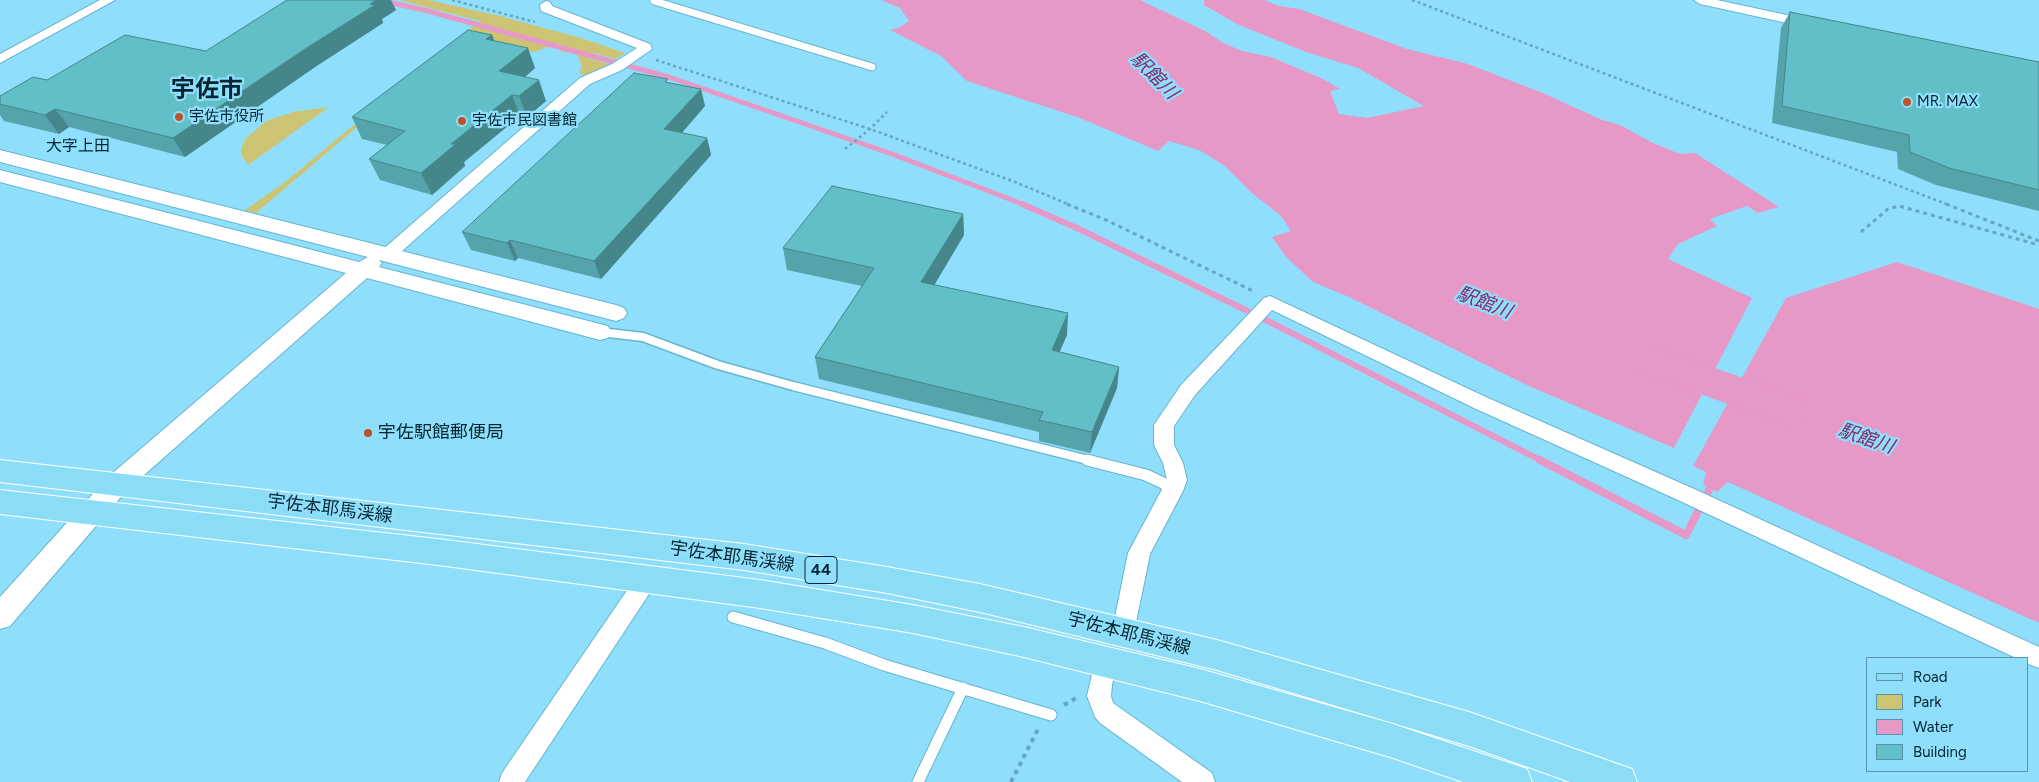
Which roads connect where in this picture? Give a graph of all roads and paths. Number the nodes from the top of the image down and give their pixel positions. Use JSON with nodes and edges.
{"nodes":[{"id":1,"x":109,"y":0,"type":"edge"},
{"id":2,"x":1412,"y":0,"type":"edge"},
{"id":3,"x":1700,"y":0,"type":"edge"},
{"id":4,"x":654,"y":1,"type":"edge"},
{"id":5,"x":546,"y":5,"type":"dead end"},
{"id":6,"x":1826,"y":27,"type":"edge"},
{"id":7,"x":638,"y":54,"type":"junction"},
{"id":8,"x":0,"y":59,"type":"edge"},
{"id":9,"x":872,"y":67,"type":"dead end"},
{"id":10,"x":887,"y":112,"type":"dead end"},
{"id":11,"x":870,"y":129,"type":"junction"},
{"id":12,"x":844,"y":149,"type":"dead end"},
{"id":13,"x":0,"y":156,"type":"edge"},
{"id":14,"x":0,"y":176,"type":"edge"},
{"id":15,"x":1860,"y":232,"type":"dead end"},
{"id":16,"x":2039,"y":243,"type":"edge"},
{"id":17,"x":385,"y":254,"type":"junction"},
{"id":18,"x":362,"y":270,"type":"junction"},
{"id":19,"x":1270,"y":302,"type":"junction"},
{"id":20,"x":616,"y":313,"type":"dead end"},
{"id":21,"x":600,"y":332,"type":"joint"},
{"id":22,"x":0,"y":470,"type":"edge"},
{"id":23,"x":117,"y":484,"type":"junction"},
{"id":24,"x":1173,"y":491,"type":"junction"},
{"id":25,"x":0,"y":502,"type":"edge"},
{"id":26,"x":91,"y":512,"type":"junction"},
{"id":27,"x":647,"y":579,"type":"junction"},
{"id":28,"x":0,"y":617,"type":"edge"},
{"id":29,"x":733,"y":617,"type":"dead end"},
{"id":30,"x":1123,"y":632,"type":"junction"},
{"id":31,"x":2039,"y":658,"type":"edge"},
{"id":32,"x":1106,"y":662,"type":"junction"},
{"id":33,"x":962,"y":688,"type":"junction"},
{"id":34,"x":1051,"y":715,"type":"dead end"},
{"id":35,"x":511,"y":782,"type":"edge"},
{"id":36,"x":918,"y":782,"type":"edge"},
{"id":37,"x":1203,"y":782,"type":"edge"},
{"id":38,"x":1514,"y":782,"type":"edge"},
{"id":39,"x":1619,"y":782,"type":"edge"}],
"edges":[{"from":1,"to":8,"type":"street"},
{"from":2,"to":16,"type":"path"},
{"from":3,"to":6,"type":"street"},
{"from":4,"to":9,"type":"lane"},
{"from":5,"to":7,"type":"street"},
{"from":7,"to":11,"type":"path"},
{"from":7,"to":17,"type":"street"},
{"from":10,"to":11,"type":"path"},
{"from":11,"to":12,"type":"path"},
{"from":11,"to":19,"type":"path"},
{"from":13,"to":17,"type":"street"},
{"from":14,"to":18,"type":"street"},
{"from":15,"to":16,"type":"path"},
{"from":17,"to":18,"type":"street"},
{"from":17,"to":20,"type":"street"},
{"from":18,"to":21,"type":"street"},
{"from":18,"to":23,"type":"street"},
{"from":19,"to":24,"type":"street"},
{"from":19,"to":31,"type":"street"},
{"from":21,"to":24,"type":"lane"},
{"from":22,"to":23,"type":"main road","name":"宇佐本耶馬渓線","number":"44"},
{"from":23,"to":26,"type":"street"},
{"from":23,"to":30,"type":"main road","name":"宇佐本耶馬渓線","number":"44"},
{"from":24,"to":30,"type":"street"},
{"from":25,"to":26,"type":"main road","name":"宇佐本耶馬渓線","number":"44"},
{"from":26,"to":27,"type":"main road","name":"宇佐本耶馬渓線","number":"44"},
{"from":26,"to":28,"type":"street"},
{"from":27,"to":32,"type":"main road","name":"宇佐本耶馬渓線","number":"44"},
{"from":27,"to":35,"type":"street"},
{"from":29,"to":33,"type":"lane"},
{"from":30,"to":39,"type":"main road","name":"宇佐本耶馬渓線","number":"44"},
{"from":32,"to":37,"type":"street"},
{"from":32,"to":38,"type":"main road","name":"宇佐本耶馬渓線","number":"44"},
{"from":33,"to":34,"type":"lane"},
{"from":33,"to":36,"type":"lane"}]}
